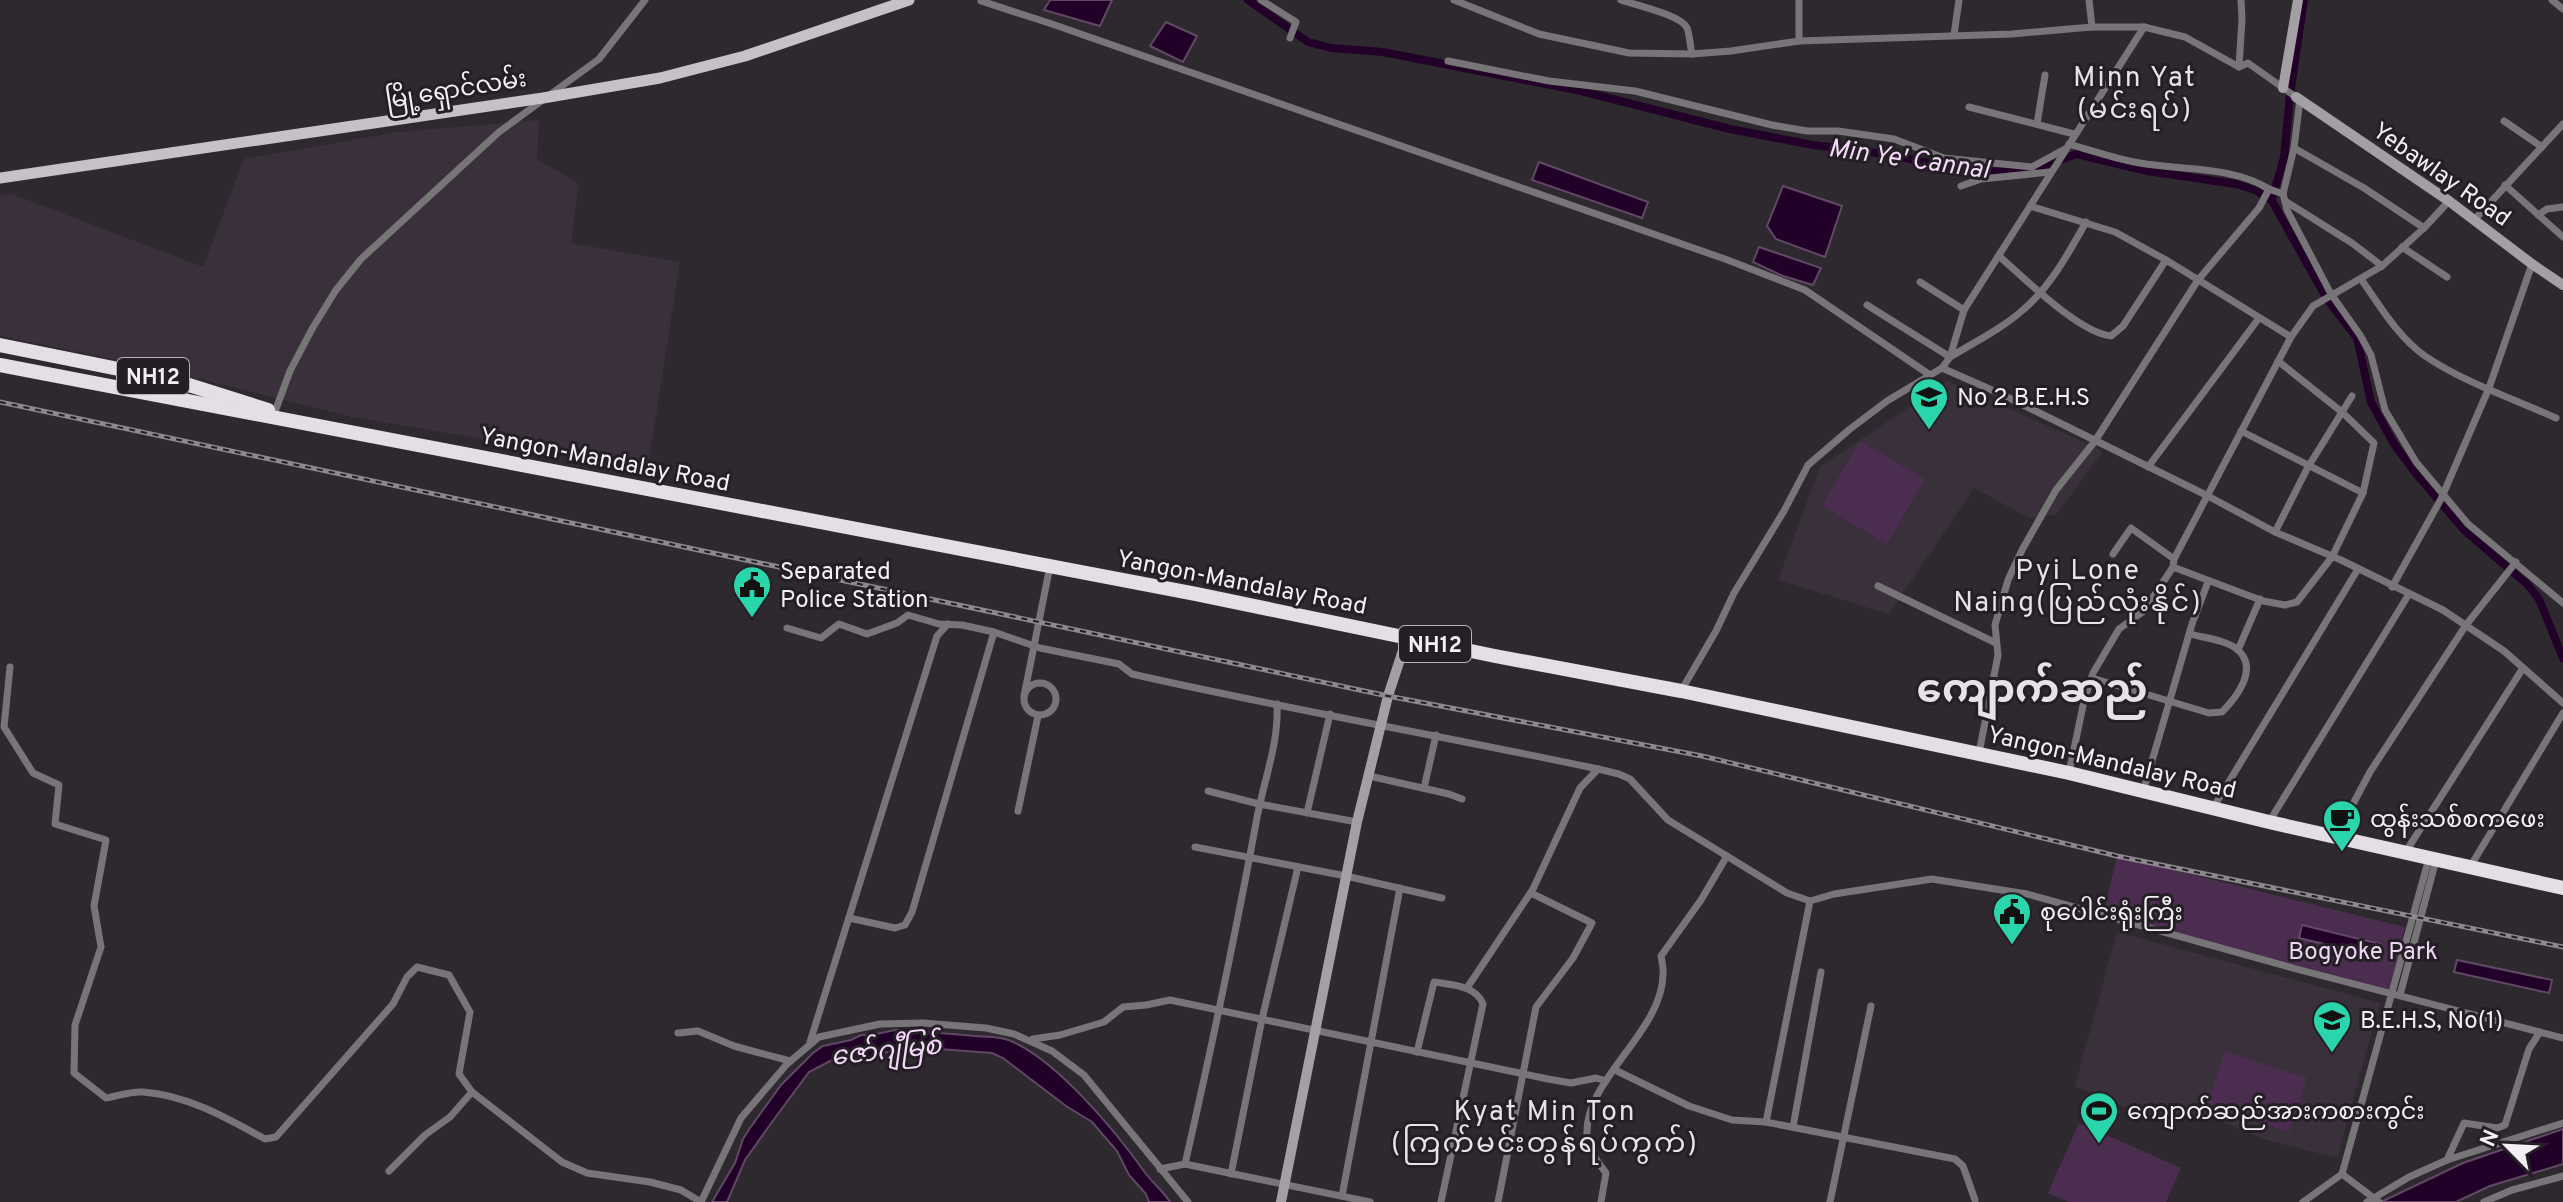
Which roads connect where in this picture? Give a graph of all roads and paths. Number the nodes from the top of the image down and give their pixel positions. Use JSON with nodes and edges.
{"nodes":[{"id":1,"x":645,"y":0,"type":"edge"},
{"id":2,"x":909,"y":0,"type":"edge"},
{"id":3,"x":1261,"y":0,"type":"edge"},
{"id":4,"x":1454,"y":0,"type":"edge"},
{"id":5,"x":1621,"y":0,"type":"edge"},
{"id":6,"x":1799,"y":0,"type":"edge"},
{"id":7,"x":1959,"y":0,"type":"edge"},
{"id":8,"x":2089,"y":0,"type":"edge"},
{"id":9,"x":2241,"y":0,"type":"edge"},
{"id":10,"x":2298,"y":0,"type":"edge"},
{"id":11,"x":2552,"y":0,"type":"edge"},
{"id":12,"x":981,"y":1,"type":"edge"},
{"id":13,"x":2563,"y":9,"type":"edge"},
{"id":14,"x":2092,"y":27,"type":"junction"},
{"id":15,"x":2144,"y":27,"type":"junction"},
{"id":16,"x":1954,"y":35,"type":"junction"},
{"id":17,"x":1290,"y":38,"type":"dead end"},
{"id":18,"x":1799,"y":41,"type":"junction"},
{"id":19,"x":1692,"y":54,"type":"junction"},
{"id":20,"x":1448,"y":61,"type":"dead end"},
{"id":21,"x":2239,"y":67,"type":"junction"},
{"id":22,"x":2045,"y":75,"type":"dead end"},
{"id":23,"x":2292,"y":94,"type":"junction"},
{"id":24,"x":543,"y":98,"type":"junction"},
{"id":25,"x":1969,"y":107,"type":"dead end"},
{"id":26,"x":2504,"y":121,"type":"dead end"},
{"id":27,"x":2037,"y":124,"type":"junction"},
{"id":28,"x":2562,"y":127,"type":"edge"},
{"id":29,"x":2074,"y":134,"type":"junction"},
{"id":30,"x":2068,"y":146,"type":"junction"},
{"id":31,"x":2542,"y":147,"type":"junction"},
{"id":32,"x":2294,"y":148,"type":"junction"},
{"id":33,"x":2050,"y":172,"type":"junction"},
{"id":34,"x":0,"y":178,"type":"edge"},
{"id":35,"x":2505,"y":185,"type":"junction"},
{"id":36,"x":1961,"y":186,"type":"dead end"},
{"id":37,"x":2269,"y":189,"type":"junction"},
{"id":38,"x":2284,"y":198,"type":"junction"},
{"id":39,"x":2449,"y":201,"type":"junction"},
{"id":40,"x":2030,"y":206,"type":"junction"},
{"id":41,"x":2563,"y":207,"type":"edge"},
{"id":42,"x":2538,"y":215,"type":"junction"},
{"id":43,"x":2475,"y":219,"type":"junction"},
{"id":44,"x":2086,"y":222,"type":"junction"},
{"id":45,"x":2424,"y":228,"type":"junction"},
{"id":46,"x":2563,"y":237,"type":"edge"},
{"id":47,"x":2402,"y":247,"type":"junction"},
{"id":48,"x":1999,"y":256,"type":"junction"},
{"id":49,"x":2166,"y":260,"type":"junction"},
{"id":50,"x":2532,"y":264,"type":"junction"},
{"id":51,"x":2382,"y":266,"type":"junction"},
{"id":52,"x":2447,"y":277,"type":"dead end"},
{"id":53,"x":2361,"y":279,"type":"junction"},
{"id":54,"x":2198,"y":280,"type":"junction"},
{"id":55,"x":1920,"y":282,"type":"dead end"},
{"id":56,"x":2563,"y":285,"type":"edge"},
{"id":57,"x":2041,"y":292,"type":"junction"},
{"id":58,"x":2330,"y":295,"type":"junction"},
{"id":59,"x":1867,"y":305,"type":"dead end"},
{"id":60,"x":1964,"y":310,"type":"junction"},
{"id":61,"x":2259,"y":318,"type":"junction"},
{"id":62,"x":2291,"y":337,"type":"junction"},
{"id":63,"x":0,"y":345,"type":"edge"},
{"id":64,"x":1950,"y":357,"type":"junction"},
{"id":65,"x":2278,"y":361,"type":"junction"},
{"id":66,"x":0,"y":365,"type":"edge"},
{"id":67,"x":1942,"y":368,"type":"junction"},
{"id":68,"x":1930,"y":375,"type":"junction"},
{"id":69,"x":2489,"y":388,"type":"junction"},
{"id":70,"x":2352,"y":396,"type":"dead end"},
{"id":71,"x":2343,"y":413,"type":"junction"},
{"id":72,"x":273,"y":416,"type":"junction"},
{"id":73,"x":2556,"y":418,"type":"dead end"},
{"id":74,"x":2241,"y":431,"type":"junction"},
{"id":75,"x":2095,"y":441,"type":"junction"},
{"id":76,"x":2148,"y":467,"type":"junction"},
{"id":77,"x":2308,"y":467,"type":"junction"},
{"id":78,"x":2363,"y":493,"type":"junction"},
{"id":79,"x":2206,"y":495,"type":"junction"},
{"id":80,"x":2442,"y":496,"type":"junction"},
{"id":81,"x":2275,"y":532,"type":"junction"},
{"id":82,"x":2113,"y":554,"type":"dead end"},
{"id":83,"x":2332,"y":557,"type":"junction"},
{"id":84,"x":2516,"y":562,"type":"junction"},
{"id":85,"x":2173,"y":563,"type":"junction"},
{"id":86,"x":1050,"y":566,"type":"junction"},
{"id":87,"x":2358,"y":569,"type":"junction"},
{"id":88,"x":2208,"y":582,"type":"junction"},
{"id":89,"x":1878,"y":586,"type":"dead end"},
{"id":90,"x":2392,"y":587,"type":"junction"},
{"id":91,"x":2409,"y":594,"type":"junction"},
{"id":92,"x":2260,"y":599,"type":"junction"},
{"id":93,"x":2563,"y":603,"type":"edge"},
{"id":94,"x":948,"y":624,"type":"junction"},
{"id":95,"x":2466,"y":625,"type":"junction"},
{"id":96,"x":787,"y":628,"type":"dead end"},
{"id":97,"x":994,"y":632,"type":"junction"},
{"id":98,"x":2190,"y":634,"type":"junction"},
{"id":99,"x":1407,"y":638,"type":"junction"},
{"id":100,"x":1996,"y":643,"type":"junction"},
{"id":101,"x":1034,"y":645,"type":"junction"},
{"id":102,"x":2238,"y":650,"type":"junction"},
{"id":103,"x":10,"y":667,"type":"dead end"},
{"id":104,"x":2523,"y":668,"type":"junction"},
{"id":105,"x":2092,"y":678,"type":"junction"},
{"id":106,"x":1681,"y":691,"type":"junction"},
{"id":107,"x":1024,"y":696,"type":"junction"},
{"id":108,"x":2170,"y":701,"type":"junction"},
{"id":109,"x":2563,"y":703,"type":"edge"},
{"id":110,"x":1277,"y":704,"type":"junction"},
{"id":111,"x":2563,"y":713,"type":"edge"},
{"id":112,"x":1330,"y":714,"type":"junction"},
{"id":113,"x":1038,"y":716,"type":"junction"},
{"id":114,"x":1382,"y":724,"type":"junction"},
{"id":115,"x":1436,"y":735,"type":"junction"},
{"id":116,"x":1979,"y":753,"type":"junction"},
{"id":117,"x":1598,"y":769,"type":"junction"},
{"id":118,"x":2069,"y":773,"type":"junction"},
{"id":119,"x":1369,"y":776,"type":"junction"},
{"id":120,"x":1424,"y":788,"type":"junction"},
{"id":121,"x":1208,"y":791,"type":"dead end"},
{"id":122,"x":2143,"y":792,"type":"junction"},
{"id":123,"x":1462,"y":799,"type":"dead end"},
{"id":124,"x":1259,"y":804,"type":"junction"},
{"id":125,"x":2213,"y":808,"type":"junction"},
{"id":126,"x":1018,"y":811,"type":"dead end"},
{"id":127,"x":1307,"y":813,"type":"junction"},
{"id":128,"x":1357,"y":822,"type":"junction"},
{"id":129,"x":2269,"y":822,"type":"junction"},
{"id":130,"x":2336,"y":836,"type":"junction"},
{"id":131,"x":1195,"y":847,"type":"dead end"},
{"id":132,"x":2405,"y":853,"type":"junction"},
{"id":133,"x":1727,"y":856,"type":"junction"},
{"id":134,"x":1249,"y":858,"type":"junction"},
{"id":135,"x":2432,"y":859,"type":"junction"},
{"id":136,"x":1298,"y":867,"type":"junction"},
{"id":137,"x":2470,"y":867,"type":"junction"},
{"id":138,"x":1346,"y":876,"type":"junction"},
{"id":139,"x":2562,"y":886,"type":"edge"},
{"id":140,"x":1400,"y":888,"type":"junction"},
{"id":141,"x":1531,"y":893,"type":"junction"},
{"id":142,"x":1442,"y":898,"type":"dead end"},
{"id":143,"x":1810,"y":901,"type":"junction"},
{"id":144,"x":849,"y":918,"type":"junction"},
{"id":145,"x":1821,"y":972,"type":"dead end"},
{"id":146,"x":1467,"y":988,"type":"junction"},
{"id":147,"x":2395,"y":993,"type":"junction"},
{"id":148,"x":1871,"y":1006,"type":"dead end"},
{"id":149,"x":1220,"y":1010,"type":"junction"},
{"id":150,"x":1262,"y":1019,"type":"junction"},
{"id":151,"x":1316,"y":1030,"type":"junction"},
{"id":152,"x":2540,"y":1032,"type":"junction"},
{"id":153,"x":678,"y":1033,"type":"dead end"},
{"id":154,"x":2563,"y":1038,"type":"edge"},
{"id":155,"x":1031,"y":1040,"type":"junction"},
{"id":156,"x":1370,"y":1042,"type":"junction"},
{"id":157,"x":809,"y":1045,"type":"junction"},
{"id":158,"x":1417,"y":1052,"type":"junction"},
{"id":159,"x":790,"y":1061,"type":"junction"},
{"id":160,"x":1470,"y":1063,"type":"junction"},
{"id":161,"x":1615,"y":1070,"type":"junction"},
{"id":162,"x":1521,"y":1074,"type":"junction"},
{"id":163,"x":1606,"y":1081,"type":"junction"},
{"id":164,"x":472,"y":1092,"type":"junction"},
{"id":165,"x":1766,"y":1122,"type":"junction"},
{"id":166,"x":2563,"y":1123,"type":"edge"},
{"id":167,"x":1793,"y":1127,"type":"junction"},
{"id":168,"x":1845,"y":1137,"type":"junction"},
{"id":169,"x":2447,"y":1160,"type":"junction"},
{"id":170,"x":1185,"y":1164,"type":"junction"},
{"id":171,"x":1160,"y":1169,"type":"junction"},
{"id":172,"x":389,"y":1171,"type":"dead end"},
{"id":173,"x":1231,"y":1174,"type":"junction"},
{"id":174,"x":2342,"y":1174,"type":"junction"},
{"id":175,"x":2563,"y":1176,"type":"edge"},
{"id":176,"x":1285,"y":1185,"type":"junction"},
{"id":177,"x":1342,"y":1196,"type":"junction"},
{"id":178,"x":2496,"y":1197,"type":"junction"},
{"id":179,"x":1973,"y":1201,"type":"edge"},
{"id":180,"x":2374,"y":1201,"type":"edge"},
{"id":181,"x":1188,"y":1202,"type":"edge"},
{"id":182,"x":1281,"y":1202,"type":"edge"},
{"id":183,"x":1370,"y":1202,"type":"edge"},
{"id":184,"x":1441,"y":1202,"type":"edge"},
{"id":185,"x":1498,"y":1202,"type":"edge"},
{"id":186,"x":1601,"y":1202,"type":"edge"},
{"id":187,"x":1830,"y":1202,"type":"edge"},
{"id":188,"x":2303,"y":1202,"type":"edge"},
{"id":189,"x":2484,"y":1202,"type":"edge"},
{"id":190,"x":2504,"y":1202,"type":"edge"}],
"edges":[{"from":1,"to":24,"type":"street"},
{"from":2,"to":24,"type":"main road","name":"မြို့ရှောင်လမ်း"},
{"from":3,"to":17,"type":"street"},
{"from":4,"to":19,"type":"street"},
{"from":5,"to":19,"type":"street"},
{"from":6,"to":18,"type":"street"},
{"from":7,"to":16,"type":"street"},
{"from":8,"to":14,"type":"street"},
{"from":9,"to":21,"type":"street"},
{"from":10,"to":23,"type":"street"},
{"from":11,"to":13,"type":"street"},
{"from":12,"to":68,"type":"street"},
{"from":14,"to":15,"type":"street"},
{"from":14,"to":16,"type":"street"},
{"from":15,"to":21,"type":"street"},
{"from":15,"to":29,"type":"street"},
{"from":16,"to":18,"type":"street"},
{"from":18,"to":19,"type":"street"},
{"from":20,"to":30,"type":"street"},
{"from":21,"to":23,"type":"street"},
{"from":22,"to":27,"type":"street"},
{"from":23,"to":32,"type":"street"},
{"from":23,"to":39,"type":"street","name":"Yebawlay Road"},
{"from":24,"to":34,"type":"main road","name":"မြို့ရှောင်လမ်း"},
{"from":24,"to":72,"type":"street"},
{"from":25,"to":27,"type":"street"},
{"from":26,"to":31,"type":"street"},
{"from":27,"to":29,"type":"street"},
{"from":28,"to":31,"type":"street"},
{"from":29,"to":30,"type":"street"},
{"from":30,"to":33,"type":"street"},
{"from":30,"to":37,"type":"street"},
{"from":31,"to":35,"type":"street"},
{"from":32,"to":38,"type":"street"},
{"from":32,"to":45,"type":"street"},
{"from":33,"to":36,"type":"street"},
{"from":33,"to":40,"type":"street"},
{"from":35,"to":42,"type":"street"},
{"from":35,"to":43,"type":"street"},
{"from":37,"to":38,"type":"street"},
{"from":37,"to":54,"type":"street"},
{"from":38,"to":51,"type":"street"},
{"from":38,"to":58,"type":"street"},
{"from":39,"to":43,"type":"street","name":"Yebawlay Road"},
{"from":39,"to":45,"type":"street"},
{"from":40,"to":44,"type":"street"},
{"from":40,"to":48,"type":"street"},
{"from":41,"to":42,"type":"street"},
{"from":42,"to":46,"type":"street"},
{"from":43,"to":50,"type":"street","name":"Yebawlay Road"},
{"from":44,"to":49,"type":"street"},
{"from":44,"to":57,"type":"street"},
{"from":45,"to":47,"type":"street"},
{"from":47,"to":51,"type":"street"},
{"from":47,"to":52,"type":"street"},
{"from":48,"to":57,"type":"street"},
{"from":48,"to":60,"type":"street"},
{"from":49,"to":54,"type":"street"},
{"from":49,"to":57,"type":"street"},
{"from":50,"to":56,"type":"street","name":"Yebawlay Road"},
{"from":50,"to":69,"type":"street"},
{"from":51,"to":53,"type":"street"},
{"from":53,"to":58,"type":"street"},
{"from":53,"to":69,"type":"street"},
{"from":54,"to":61,"type":"street"},
{"from":54,"to":75,"type":"street"},
{"from":55,"to":60,"type":"street"},
{"from":57,"to":64,"type":"street"},
{"from":58,"to":62,"type":"street"},
{"from":58,"to":80,"type":"street"},
{"from":59,"to":64,"type":"street"},
{"from":60,"to":64,"type":"street"},
{"from":61,"to":62,"type":"street"},
{"from":61,"to":76,"type":"street"},
{"from":62,"to":65,"type":"street"},
{"from":63,"to":72,"type":"highway","number":"NH12"},
{"from":64,"to":67,"type":"street"},
{"from":65,"to":71,"type":"street"},
{"from":65,"to":74,"type":"street"},
{"from":66,"to":72,"type":"highway","number":"NH12"},
{"from":67,"to":68,"type":"street"},
{"from":67,"to":75,"type":"street"},
{"from":68,"to":106,"type":"street"},
{"from":69,"to":73,"type":"street"},
{"from":69,"to":80,"type":"street"},
{"from":70,"to":71,"type":"street"},
{"from":71,"to":77,"type":"street"},
{"from":71,"to":78,"type":"street"},
{"from":72,"to":86,"type":"highway","name":"Yangon-Mandalay Road","number":"NH12"},
{"from":74,"to":77,"type":"street"},
{"from":74,"to":79,"type":"street"},
{"from":75,"to":76,"type":"street"},
{"from":75,"to":100,"type":"street"},
{"from":76,"to":79,"type":"street"},
{"from":77,"to":78,"type":"street"},
{"from":77,"to":81,"type":"street"},
{"from":78,"to":83,"type":"street"},
{"from":79,"to":81,"type":"street"},
{"from":79,"to":85,"type":"street"},
{"from":80,"to":84,"type":"street"},
{"from":80,"to":90,"type":"street"},
{"from":81,"to":83,"type":"street"},
{"from":82,"to":85,"type":"street"},
{"from":83,"to":87,"type":"street"},
{"from":83,"to":92,"type":"street"},
{"from":84,"to":93,"type":"street"},
{"from":84,"to":95,"type":"street"},
{"from":85,"to":88,"type":"street"},
{"from":85,"to":105,"type":"street"},
{"from":86,"to":99,"type":"highway","name":"Yangon-Mandalay Road","number":"NH12"},
{"from":86,"to":101,"type":"street"},
{"from":87,"to":90,"type":"street"},
{"from":87,"to":125,"type":"street"},
{"from":88,"to":92,"type":"street"},
{"from":88,"to":98,"type":"street"},
{"from":89,"to":100,"type":"street"},
{"from":90,"to":91,"type":"street"},
{"from":91,"to":95,"type":"street"},
{"from":91,"to":129,"type":"street"},
{"from":92,"to":102,"type":"street"},
{"from":94,"to":96,"type":"street"},
{"from":94,"to":97,"type":"street"},
{"from":94,"to":144,"type":"street"},
{"from":95,"to":104,"type":"street"},
{"from":95,"to":130,"type":"street"},
{"from":97,"to":101,"type":"street"},
{"from":97,"to":144,"type":"street"},
{"from":98,"to":102,"type":"street"},
{"from":98,"to":108,"type":"street"},
{"from":99,"to":106,"type":"highway","name":"Yangon-Mandalay Road","number":"NH12"},
{"from":99,"to":114,"type":"street"},
{"from":100,"to":116,"type":"street"},
{"from":101,"to":107,"type":"street"},
{"from":101,"to":110,"type":"street"},
{"from":102,"to":108,"type":"street"},
{"from":103,"to":164,"type":"street"},
{"from":104,"to":109,"type":"street"},
{"from":104,"to":132,"type":"street"},
{"from":105,"to":108,"type":"street"},
{"from":105,"to":118,"type":"street"},
{"from":106,"to":116,"type":"highway","name":"Yangon-Mandalay Road","number":"NH12"},
{"from":107,"to":113,"type":"street"},
{"from":107,"to":113,"type":"street"},
{"from":108,"to":122,"type":"street"},
{"from":110,"to":112,"type":"street"},
{"from":110,"to":124,"type":"street"},
{"from":111,"to":137,"type":"street"},
{"from":112,"to":114,"type":"street"},
{"from":112,"to":127,"type":"street"},
{"from":113,"to":126,"type":"street"},
{"from":114,"to":115,"type":"street"},
{"from":114,"to":119,"type":"street"},
{"from":115,"to":117,"type":"street"},
{"from":115,"to":120,"type":"street"},
{"from":116,"to":118,"type":"highway","name":"Yangon-Mandalay Road","number":"NH12"},
{"from":117,"to":133,"type":"street"},
{"from":117,"to":141,"type":"street"},
{"from":118,"to":122,"type":"highway","name":"Yangon-Mandalay Road","number":"NH12"},
{"from":119,"to":120,"type":"street"},
{"from":119,"to":128,"type":"street"},
{"from":120,"to":123,"type":"street"},
{"from":121,"to":124,"type":"street"},
{"from":122,"to":125,"type":"highway","name":"Yangon-Mandalay Road","number":"NH12"},
{"from":124,"to":127,"type":"street"},
{"from":124,"to":134,"type":"street"},
{"from":125,"to":129,"type":"highway","name":"Yangon-Mandalay Road","number":"NH12"},
{"from":127,"to":128,"type":"street"},
{"from":128,"to":138,"type":"street"},
{"from":129,"to":130,"type":"highway","name":"Yangon-Mandalay Road","number":"NH12"},
{"from":130,"to":132,"type":"highway","name":"Yangon-Mandalay Road","number":"NH12"},
{"from":131,"to":134,"type":"street"},
{"from":132,"to":135,"type":"highway","name":"Yangon-Mandalay Road","number":"NH12"},
{"from":133,"to":143,"type":"street"},
{"from":133,"to":161,"type":"street"},
{"from":134,"to":136,"type":"street"},
{"from":134,"to":149,"type":"street"},
{"from":135,"to":137,"type":"highway","name":"Yangon-Mandalay Road","number":"NH12"},
{"from":135,"to":147,"type":"street"},
{"from":136,"to":138,"type":"street"},
{"from":136,"to":150,"type":"street"},
{"from":137,"to":139,"type":"highway","name":"Yangon-Mandalay Road","number":"NH12"},
{"from":138,"to":140,"type":"street"},
{"from":138,"to":151,"type":"street"},
{"from":140,"to":142,"type":"street"},
{"from":140,"to":156,"type":"street"},
{"from":141,"to":146,"type":"street"},
{"from":141,"to":162,"type":"street"},
{"from":143,"to":147,"type":"street"},
{"from":143,"to":165,"type":"street"},
{"from":144,"to":157,"type":"street"},
{"from":145,"to":167,"type":"street"},
{"from":146,"to":158,"type":"street"},
{"from":146,"to":160,"type":"street"},
{"from":147,"to":152,"type":"street"},
{"from":147,"to":174,"type":"street"},
{"from":148,"to":168,"type":"street"},
{"from":149,"to":150,"type":"street"},
{"from":149,"to":155,"type":"street"},
{"from":149,"to":170,"type":"street"},
{"from":150,"to":151,"type":"street"},
{"from":150,"to":173,"type":"street"},
{"from":151,"to":156,"type":"street"},
{"from":151,"to":176,"type":"street"},
{"from":152,"to":154,"type":"street"},
{"from":152,"to":169,"type":"street"},
{"from":153,"to":159,"type":"street"},
{"from":155,"to":157,"type":"street"},
{"from":155,"to":171,"type":"street"},
{"from":156,"to":158,"type":"street"},
{"from":156,"to":177,"type":"street"},
{"from":157,"to":159,"type":"street"},
{"from":158,"to":160,"type":"street"},
{"from":159,"to":164,"type":"street"},
{"from":160,"to":162,"type":"street"},
{"from":160,"to":184,"type":"street"},
{"from":161,"to":163,"type":"street"},
{"from":161,"to":165,"type":"street"},
{"from":162,"to":163,"type":"street"},
{"from":162,"to":185,"type":"street"},
{"from":163,"to":186,"type":"street"},
{"from":164,"to":172,"type":"street"},
{"from":165,"to":167,"type":"street"},
{"from":166,"to":169,"type":"street"},
{"from":167,"to":168,"type":"street"},
{"from":168,"to":179,"type":"street"},
{"from":168,"to":187,"type":"street"},
{"from":169,"to":180,"type":"street"},
{"from":170,"to":171,"type":"street"},
{"from":170,"to":173,"type":"street"},
{"from":171,"to":181,"type":"street"},
{"from":173,"to":176,"type":"street"},
{"from":174,"to":180,"type":"street"},
{"from":174,"to":188,"type":"street"},
{"from":175,"to":178,"type":"street"},
{"from":176,"to":177,"type":"street"},
{"from":176,"to":182,"type":"street"},
{"from":177,"to":183,"type":"street"},
{"from":178,"to":189,"type":"street"},
{"from":178,"to":190,"type":"street"}]}
